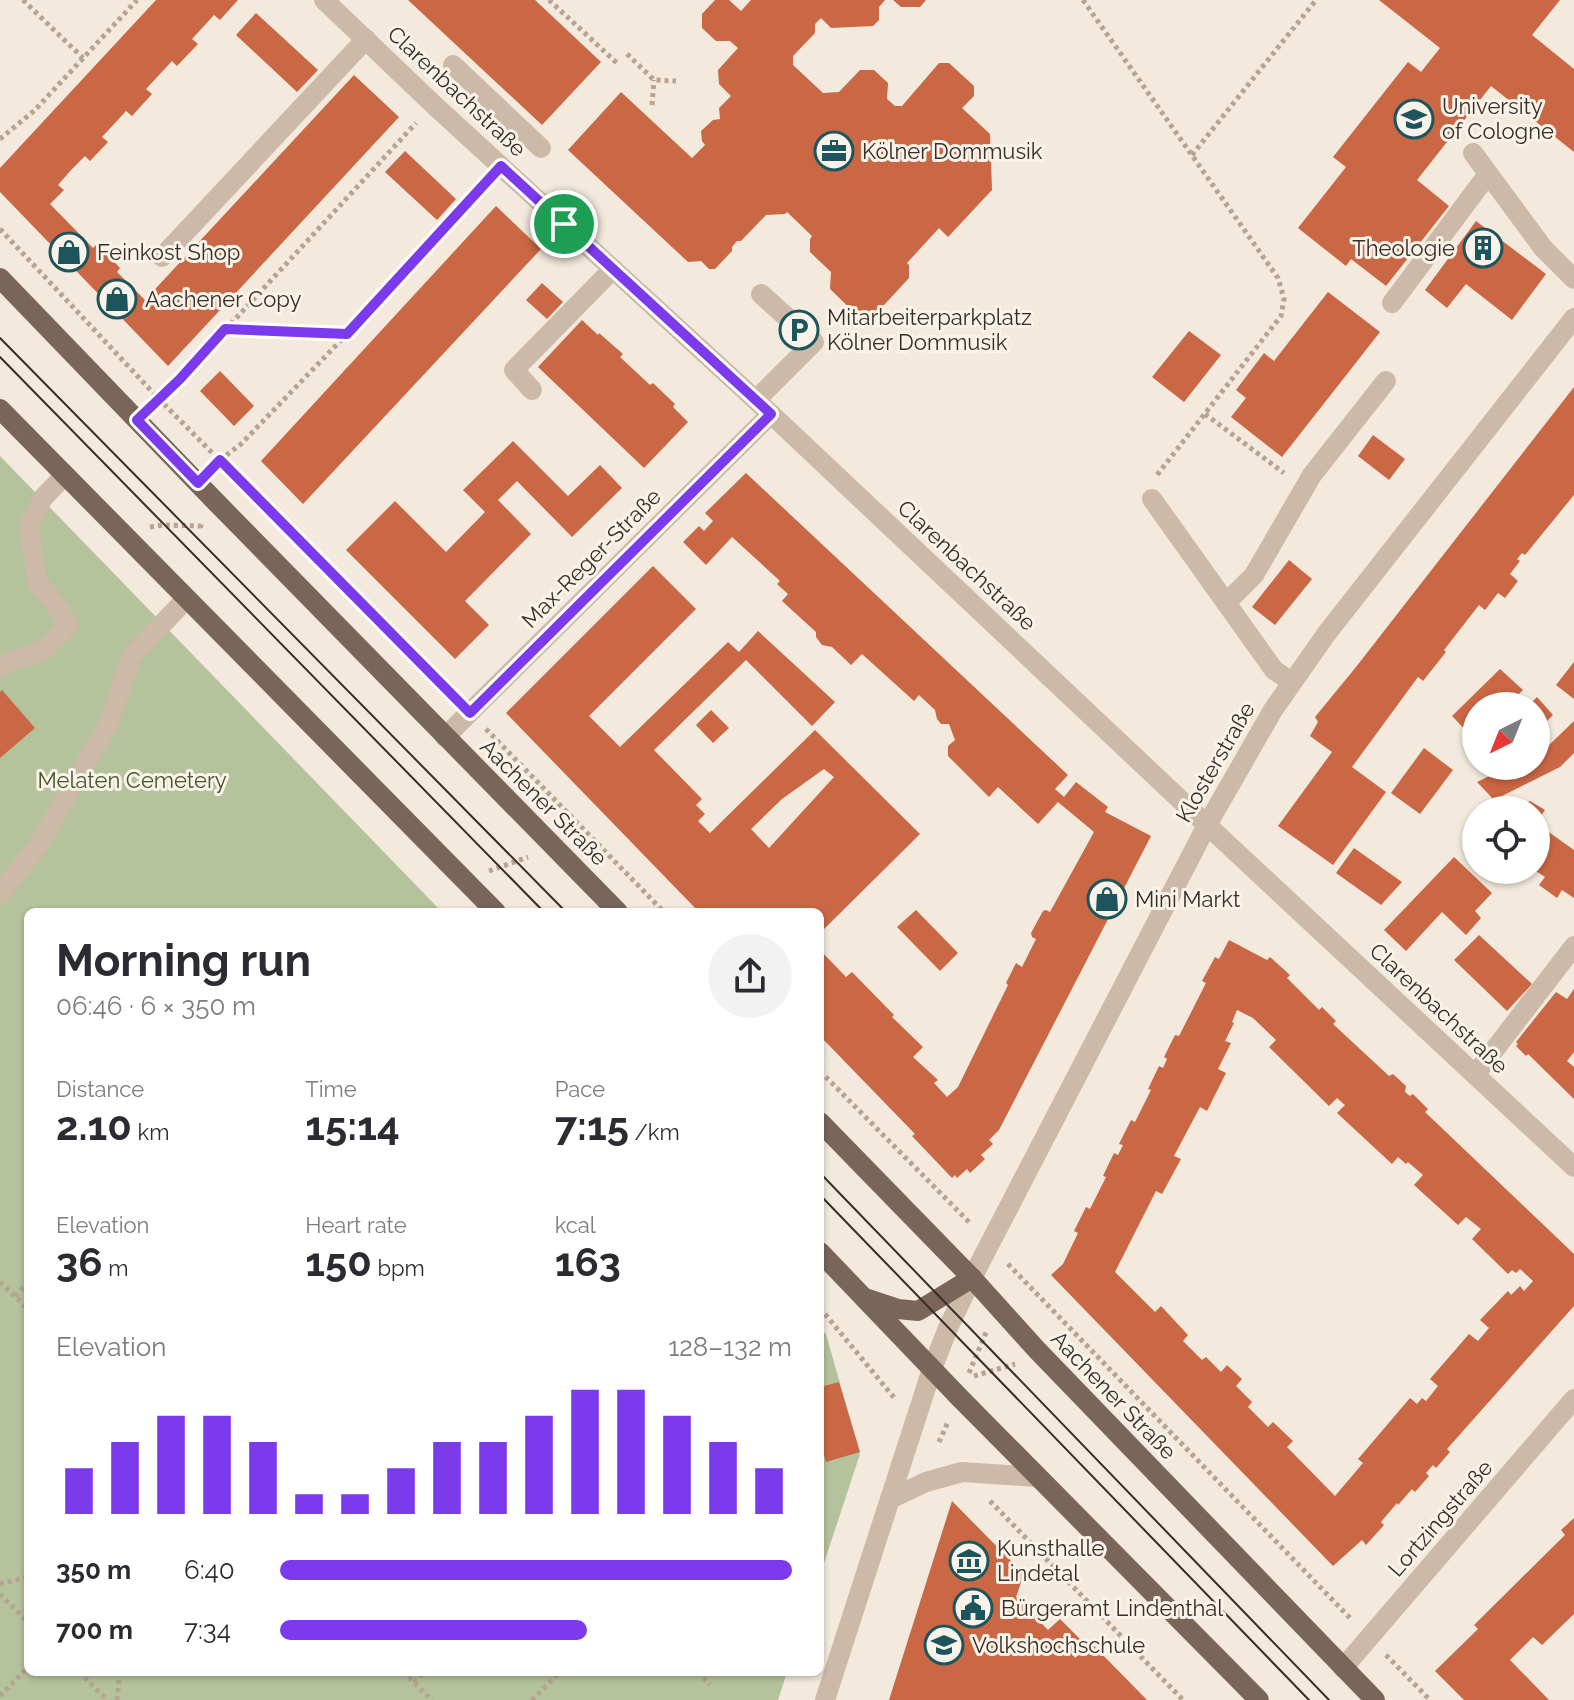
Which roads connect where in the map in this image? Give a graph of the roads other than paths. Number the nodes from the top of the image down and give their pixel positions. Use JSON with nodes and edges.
{"nodes":[{"id":1,"x":324,"y":0,"type":"edge"},
{"id":2,"x":366,"y":39,"type":"junction"},
{"id":3,"x":453,"y":65,"type":"dead end"},
{"id":4,"x":541,"y":148,"type":"dead end"},
{"id":5,"x":1473,"y":153,"type":"dead end"},
{"id":6,"x":1488,"y":174,"type":"junction"},
{"id":7,"x":162,"y":257,"type":"dead end"},
{"id":8,"x":613,"y":269,"type":"junction"},
{"id":9,"x":0,"y":278,"type":"edge"},
{"id":10,"x":1574,"y":279,"type":"edge"},
{"id":11,"x":761,"y":294,"type":"dead end"},
{"id":12,"x":1392,"y":303,"type":"dead end"},
{"id":13,"x":1574,"y":318,"type":"edge"},
{"id":14,"x":1386,"y":381,"type":"dead end"},
{"id":15,"x":532,"y":390,"type":"dead end"},
{"id":16,"x":764,"y":407,"type":"junction"},
{"id":17,"x":0,"y":409,"type":"edge"},
{"id":18,"x":64,"y":476,"type":"junction"},
{"id":19,"x":1152,"y":499,"type":"road end"},
{"id":20,"x":186,"y":599,"type":"junction"},
{"id":21,"x":1226,"y":603,"type":"junction"},
{"id":22,"x":0,"y":668,"type":"edge"},
{"id":23,"x":1292,"y":682,"type":"junction"},
{"id":24,"x":445,"y":737,"type":"junction"},
{"id":25,"x":1207,"y":825,"type":"junction"},
{"id":26,"x":0,"y":894,"type":"edge"},
{"id":27,"x":491,"y":907,"type":"edge"},
{"id":28,"x":614,"y":908,"type":"edge"},
{"id":29,"x":1574,"y":946,"type":"edge"},
{"id":30,"x":1475,"y":1075,"type":"junction"},
{"id":31,"x":824,"y":1126,"type":"edge"},
{"id":32,"x":1574,"y":1167,"type":"edge"},
{"id":33,"x":824,"y":1256,"type":"edge"},
{"id":34,"x":972,"y":1278,"type":"junction"},
{"id":35,"x":862,"y":1297,"type":"junction"},
{"id":36,"x":932,"y":1369,"type":"junction"},
{"id":37,"x":1574,"y":1399,"type":"edge"},
{"id":38,"x":1037,"y":1477,"type":"junction"},
{"id":39,"x":890,"y":1499,"type":"junction"},
{"id":40,"x":1343,"y":1668,"type":"junction"},
{"id":41,"x":825,"y":1700,"type":"edge"},
{"id":42,"x":1259,"y":1700,"type":"edge"},
{"id":43,"x":1375,"y":1700,"type":"edge"}],
"edges":[{"from":1,"to":2,"type":"street","name":"Clarenbachstraße"},
{"from":2,"to":7,"type":"street"},
{"from":2,"to":8,"type":"street","name":"Clarenbachstraße"},
{"from":3,"to":4,"type":"street"},
{"from":5,"to":6,"type":"street"},
{"from":6,"to":10,"type":"street"},
{"from":6,"to":12,"type":"street"},
{"from":8,"to":15,"type":"street"},
{"from":8,"to":16,"type":"street","name":"Clarenbachstraße"},
{"from":9,"to":24,"type":"main road","name":"Aachener Straße"},
{"from":11,"to":16,"type":"street","name":"Max-Reger-Straße"},
{"from":13,"to":23,"type":"street","name":"Klosterstraße"},
{"from":14,"to":21,"type":"street"},
{"from":16,"to":24,"type":"street","name":"Max-Reger-Straße"},
{"from":16,"to":25,"type":"street","name":"Clarenbachstraße"},
{"from":17,"to":18,"type":"main road"},
{"from":18,"to":20,"type":"main road"},
{"from":18,"to":22,"type":"street"},
{"from":19,"to":21,"type":"street"},
{"from":20,"to":26,"type":"street"},
{"from":20,"to":27,"type":"main road"},
{"from":21,"to":23,"type":"street"},
{"from":23,"to":25,"type":"street","name":"Klosterstraße"},
{"from":24,"to":28,"type":"main road","name":"Aachener Straße"},
{"from":25,"to":30,"type":"street","name":"Clarenbachstraße"},
{"from":25,"to":34,"type":"street","name":"Klosterstraße"},
{"from":29,"to":30,"type":"street"},
{"from":30,"to":32,"type":"street","name":"Clarenbachstraße"},
{"from":31,"to":34,"type":"main road","name":"Aachener Straße"},
{"from":33,"to":35,"type":"main road"},
{"from":34,"to":35,"type":"main road"},
{"from":34,"to":36,"type":"street","name":"Klosterstraße"},
{"from":34,"to":40,"type":"main road","name":"Aachener Straße"},
{"from":35,"to":36,"type":"main road"},
{"from":36,"to":38,"type":"main road"},
{"from":36,"to":39,"type":"street","name":"Klosterstraße"},
{"from":37,"to":40,"type":"street","name":"Lortzingstraße"},
{"from":38,"to":39,"type":"street"},
{"from":38,"to":42,"type":"main road"},
{"from":39,"to":41,"type":"street","name":"Klosterstraße"},
{"from":40,"to":43,"type":"main road","name":"Aachener Straße"}]}
